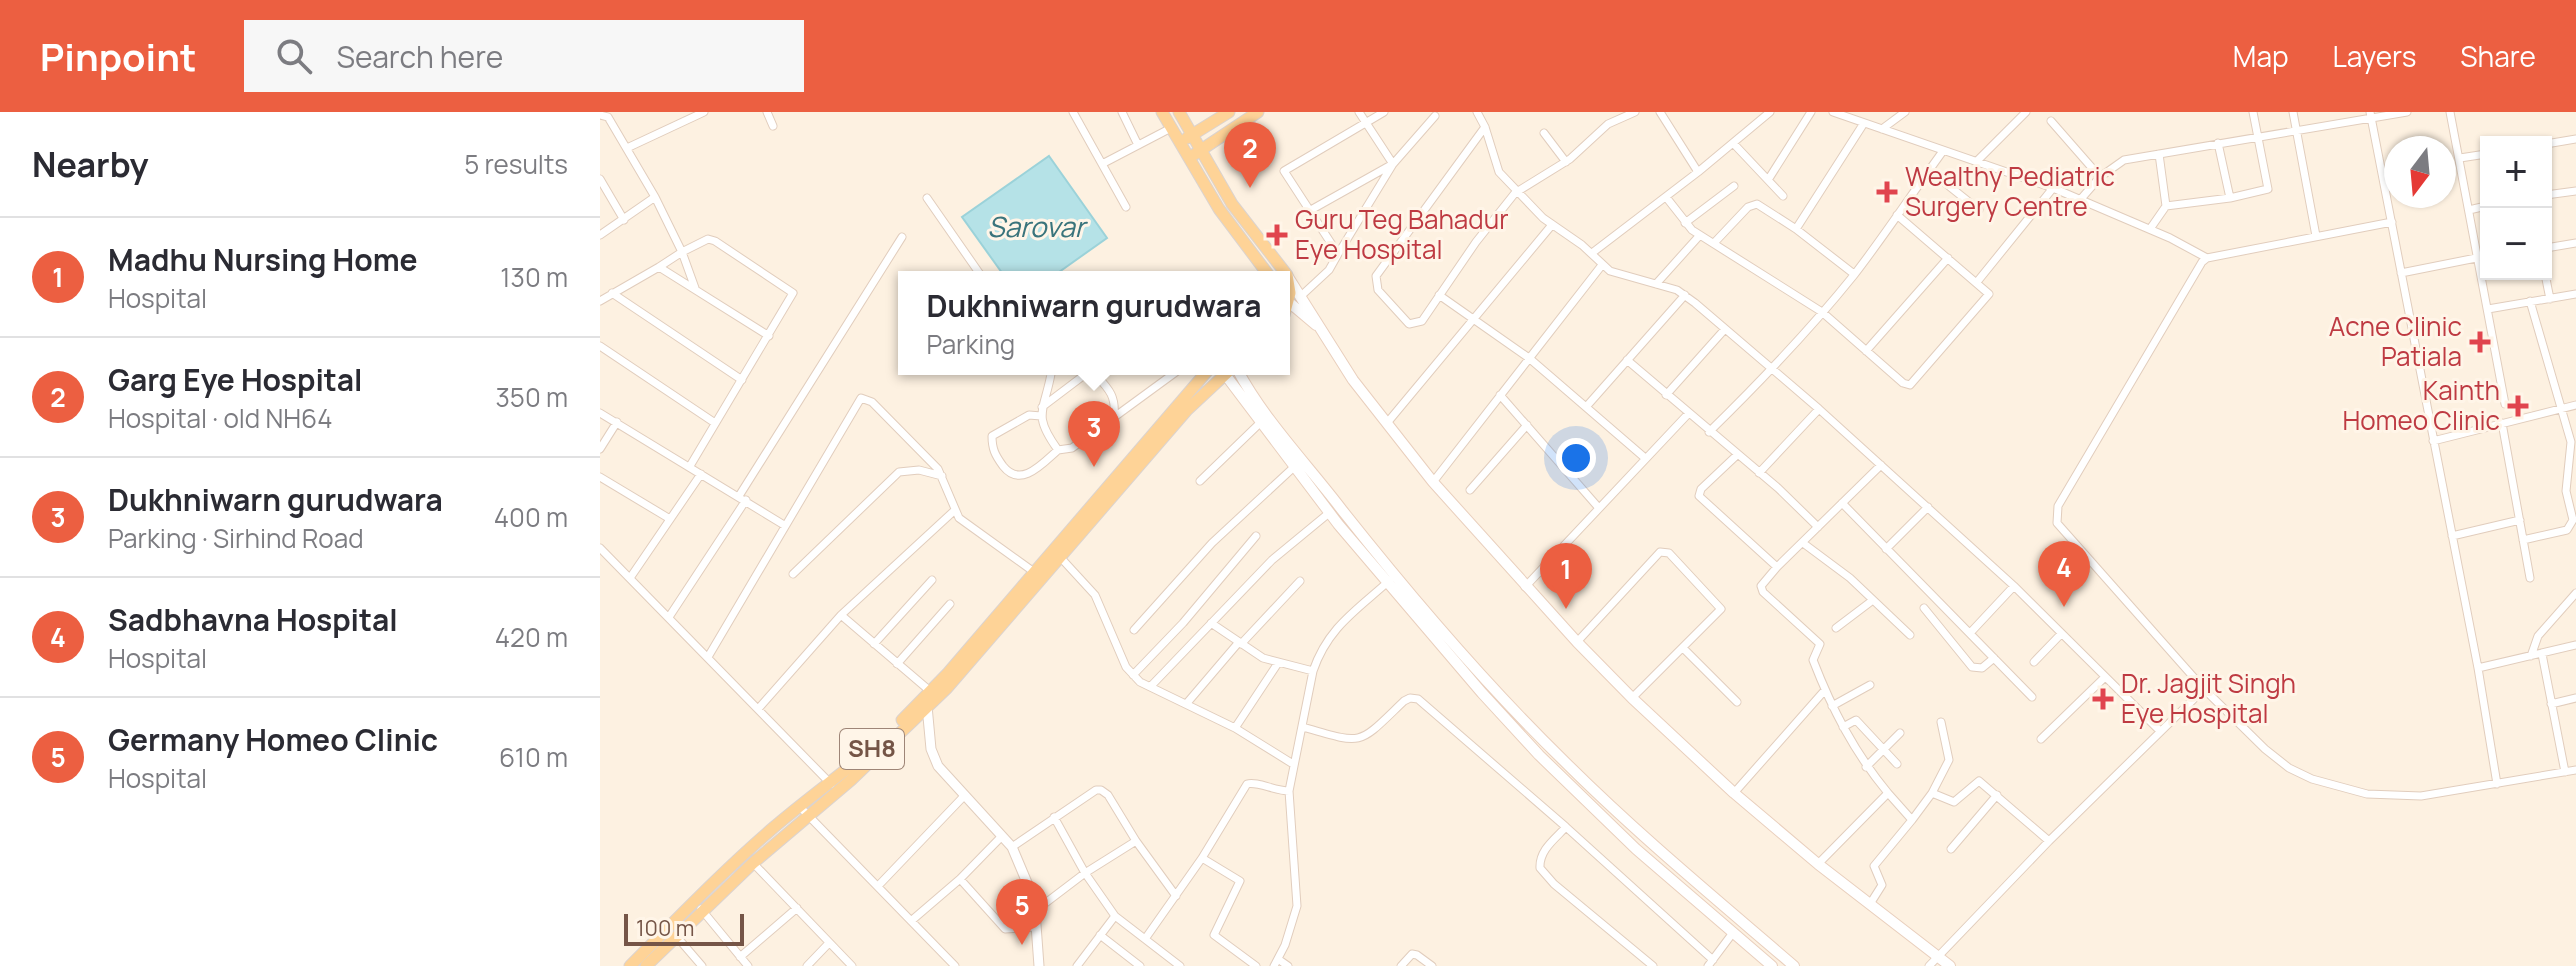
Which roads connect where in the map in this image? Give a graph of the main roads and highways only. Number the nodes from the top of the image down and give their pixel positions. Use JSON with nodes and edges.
{"nodes":[{"id":1,"x":1162,"y":112,"type":"edge"},
{"id":2,"x":1179,"y":112,"type":"edge"},
{"id":3,"x":1229,"y":112,"type":"edge"},
{"id":4,"x":1258,"y":112,"type":"edge"},
{"id":5,"x":1191,"y":135,"type":"junction"},
{"id":6,"x":1180,"y":143,"type":"junction"},
{"id":7,"x":1200,"y":151,"type":"junction"},
{"id":8,"x":1188,"y":158,"type":"junction"},
{"id":9,"x":1265,"y":271,"type":"edge"},
{"id":10,"x":1284,"y":271,"type":"edge"},
{"id":11,"x":1290,"y":280,"type":"edge"},
{"id":12,"x":1290,"y":303,"type":"edge"},
{"id":13,"x":1316,"y":325,"type":"junction"},
{"id":14,"x":1204,"y":375,"type":"edge"},
{"id":15,"x":1224,"y":375,"type":"edge"},
{"id":16,"x":1230,"y":375,"type":"edge"},
{"id":17,"x":1234,"y":375,"type":"edge"},
{"id":18,"x":1095,"y":508,"type":"junction"},
{"id":19,"x":1391,"y":579,"type":"junction"},
{"id":20,"x":834,"y":788,"type":"junction"},
{"id":21,"x":804,"y":811,"type":"junction"},
{"id":22,"x":630,"y":966,"type":"edge"},
{"id":23,"x":646,"y":966,"type":"edge"},
{"id":24,"x":1772,"y":966,"type":"edge"},
{"id":25,"x":1794,"y":966,"type":"edge"},
{"id":26,"x":1950,"y":966,"type":"edge"}],
"edges":[{"from":1,"to":6,"type":"main road"},
{"from":2,"to":5,"type":"main road"},
{"from":3,"to":5,"type":"main road"},
{"from":4,"to":7,"type":"main road"},
{"from":5,"to":6,"type":"main road"},
{"from":5,"to":7,"type":"main road"},
{"from":6,"to":8,"type":"main road"},
{"from":7,"to":8,"type":"main road"},
{"from":7,"to":10,"type":"main road"},
{"from":8,"to":9,"type":"main road"},
{"from":11,"to":13,"type":"main road"},
{"from":12,"to":13,"type":"main road"},
{"from":13,"to":26,"type":"main road"},
{"from":14,"to":18,"type":"main road","number":"SH8"},
{"from":15,"to":18,"type":"main road","number":"SH8"},
{"from":16,"to":19,"type":"main road"},
{"from":17,"to":19,"type":"main road"},
{"from":18,"to":20,"type":"main road","number":"SH8"},
{"from":18,"to":20,"type":"main road"},
{"from":19,"to":24,"type":"main road"},
{"from":19,"to":25,"type":"main road"},
{"from":20,"to":21,"type":"main road"},
{"from":21,"to":22,"type":"main road"},
{"from":21,"to":23,"type":"main road"}]}
